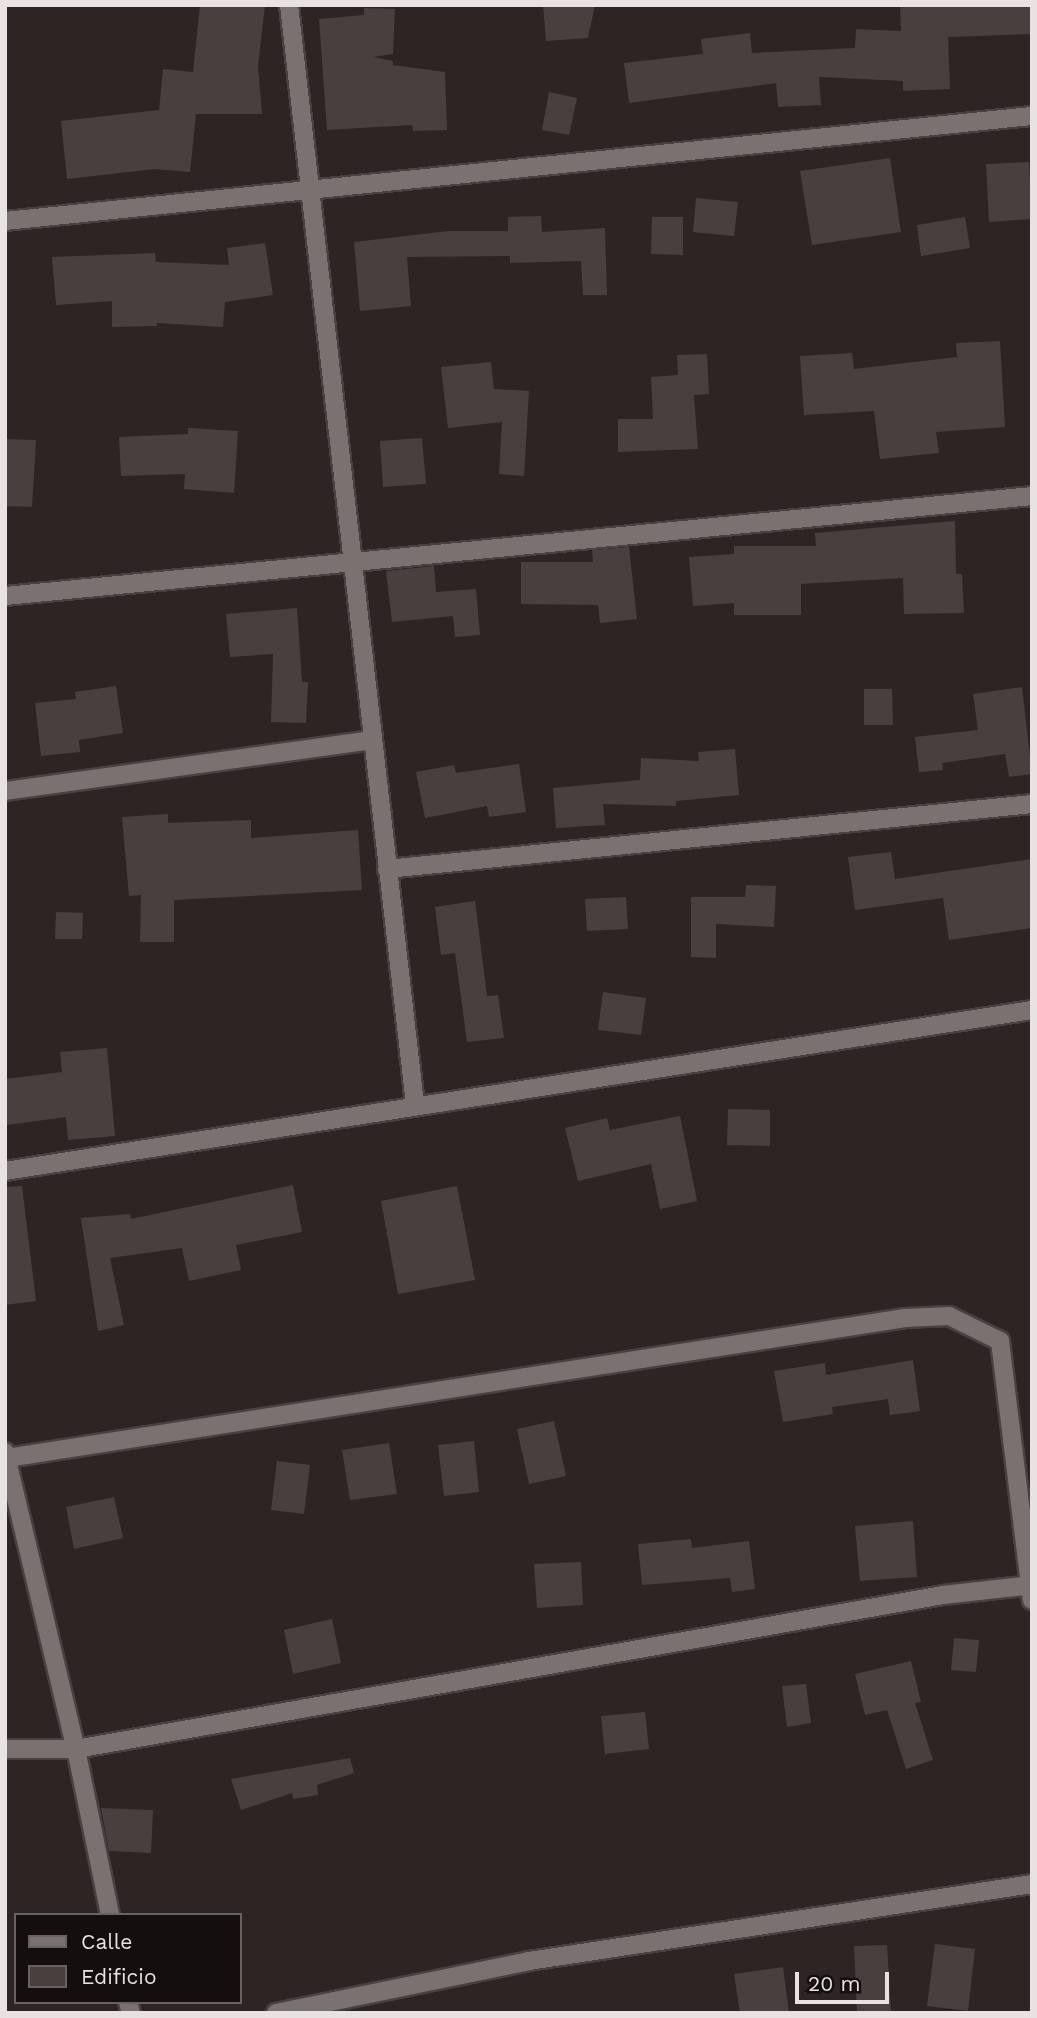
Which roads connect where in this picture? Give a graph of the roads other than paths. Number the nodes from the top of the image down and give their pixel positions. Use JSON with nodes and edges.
{"nodes":[{"id":1,"x":289,"y":5,"type":"edge"},
{"id":2,"x":1032,"y":116,"type":"edge"},
{"id":3,"x":310,"y":188,"type":"junction"},
{"id":4,"x":5,"y":221,"type":"edge"},
{"id":5,"x":1032,"y":496,"type":"edge"},
{"id":6,"x":352,"y":564,"type":"junction"},
{"id":7,"x":5,"y":596,"type":"edge"},
{"id":8,"x":372,"y":740,"type":"junction"},
{"id":9,"x":5,"y":791,"type":"edge"},
{"id":10,"x":1032,"y":804,"type":"edge"},
{"id":11,"x":387,"y":869,"type":"junction"},
{"id":12,"x":1032,"y":1010,"type":"edge"},
{"id":13,"x":415,"y":1104,"type":"junction"},
{"id":14,"x":5,"y":1171,"type":"edge"},
{"id":15,"x":6,"y":1455,"type":"edge"},
{"id":16,"x":1031,"y":1590,"type":"edge"},
{"id":17,"x":5,"y":1749,"type":"edge"},
{"id":18,"x":76,"y":1749,"type":"junction"},
{"id":19,"x":1032,"y":1884,"type":"edge"},
{"id":20,"x":110,"y":1913,"type":"edge"},
{"id":21,"x":276,"y":2013,"type":"edge"}],
"edges":[{"from":1,"to":3,"type":"street"},
{"from":2,"to":3,"type":"street"},
{"from":3,"to":4,"type":"street"},
{"from":3,"to":6,"type":"street"},
{"from":5,"to":6,"type":"street"},
{"from":6,"to":7,"type":"street"},
{"from":6,"to":8,"type":"street"},
{"from":8,"to":9,"type":"street"},
{"from":8,"to":11,"type":"street"},
{"from":10,"to":11,"type":"street"},
{"from":11,"to":13,"type":"street"},
{"from":12,"to":13,"type":"street"},
{"from":13,"to":14,"type":"street"},
{"from":15,"to":16,"type":"street"},
{"from":15,"to":18,"type":"street"},
{"from":16,"to":18,"type":"street"},
{"from":17,"to":18,"type":"street"},
{"from":18,"to":20,"type":"street"},
{"from":19,"to":21,"type":"street"}]}
